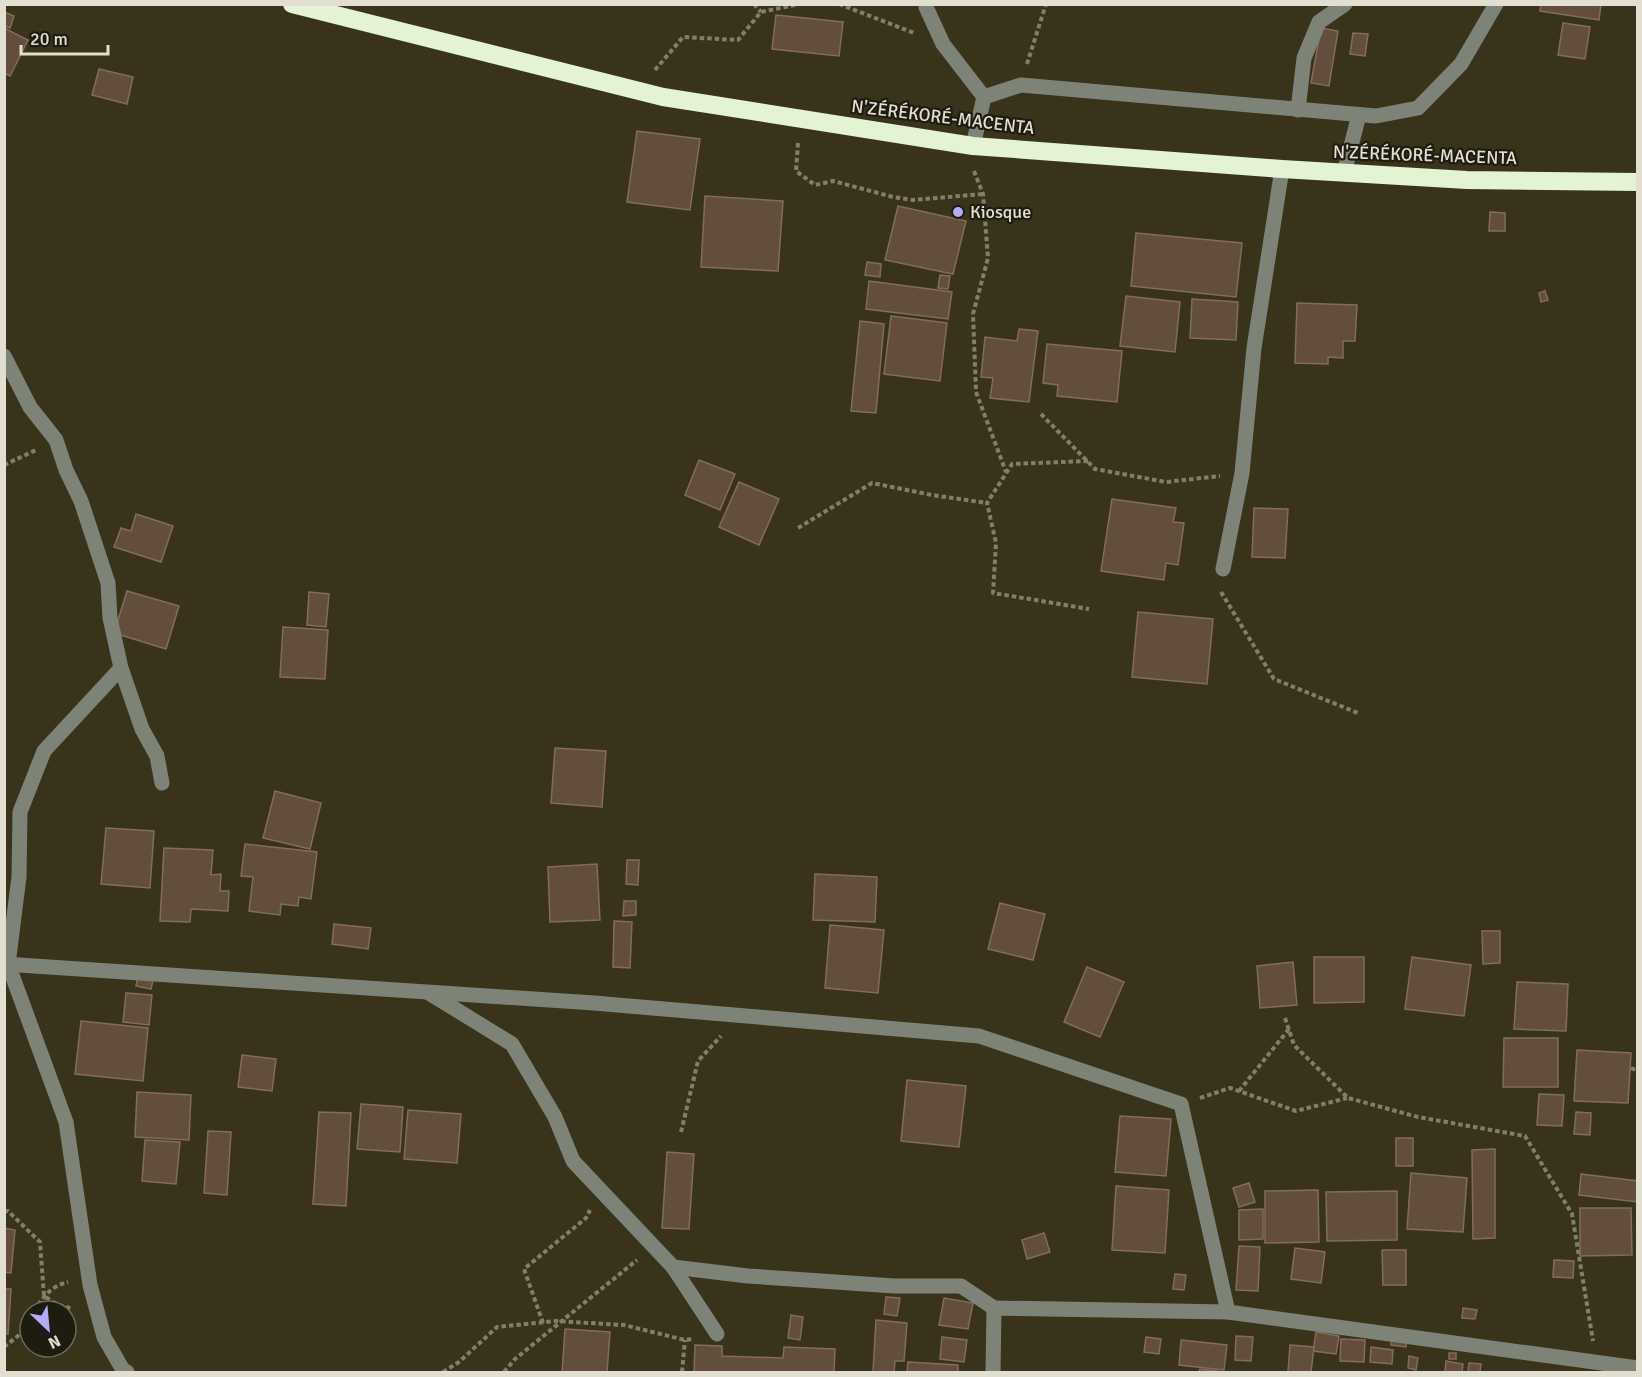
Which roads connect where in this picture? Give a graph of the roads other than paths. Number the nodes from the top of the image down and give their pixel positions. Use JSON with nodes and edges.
{"nodes":[{"id":1,"x":292,"y":4,"type":"edge"},
{"id":2,"x":927,"y":4,"type":"edge"},
{"id":3,"x":1345,"y":4,"type":"edge"},
{"id":4,"x":1496,"y":4,"type":"edge"},
{"id":5,"x":336,"y":10,"type":"edge"},
{"id":6,"x":984,"y":98,"type":"junction"},
{"id":7,"x":1298,"y":110,"type":"junction"},
{"id":8,"x":1359,"y":115,"type":"junction"},
{"id":9,"x":969,"y":145,"type":"junction"},
{"id":10,"x":1282,"y":169,"type":"junction"},
{"id":11,"x":1344,"y":173,"type":"junction"},
{"id":12,"x":1638,"y":182,"type":"edge"},
{"id":13,"x":4,"y":356,"type":"edge"},
{"id":14,"x":1223,"y":569,"type":"road end"},
{"id":15,"x":121,"y":668,"type":"junction"},
{"id":16,"x":162,"y":783,"type":"dead end"},
{"id":17,"x":6,"y":964,"type":"edge"},
{"id":18,"x":427,"y":992,"type":"junction"},
{"id":19,"x":673,"y":1267,"type":"junction"},
{"id":20,"x":994,"y":1308,"type":"junction"},
{"id":21,"x":1228,"y":1312,"type":"junction"},
{"id":22,"x":717,"y":1334,"type":"road end"},
{"id":23,"x":1638,"y":1368,"type":"edge"},
{"id":24,"x":127,"y":1372,"type":"edge"},
{"id":25,"x":993,"y":1372,"type":"edge"}],
"edges":[{"from":1,"to":5,"type":"highway","name":"N'ZÉRÉKORÉ-MACENTA"},
{"from":2,"to":6,"type":"street"},
{"from":3,"to":7,"type":"street"},
{"from":4,"to":8,"type":"street"},
{"from":5,"to":9,"type":"highway","name":"N'ZÉRÉKORÉ-MACENTA"},
{"from":6,"to":7,"type":"street"},
{"from":6,"to":9,"type":"street"},
{"from":7,"to":8,"type":"street"},
{"from":8,"to":11,"type":"street"},
{"from":9,"to":10,"type":"highway","name":"N'ZÉRÉKORÉ-MACENTA"},
{"from":10,"to":11,"type":"highway","name":"N'ZÉRÉKORÉ-MACENTA"},
{"from":10,"to":14,"type":"street"},
{"from":11,"to":12,"type":"highway","name":"N'ZÉRÉKORÉ-MACENTA"},
{"from":13,"to":15,"type":"street"},
{"from":15,"to":16,"type":"street"},
{"from":15,"to":17,"type":"street"},
{"from":17,"to":18,"type":"street"},
{"from":17,"to":24,"type":"street"},
{"from":18,"to":19,"type":"street"},
{"from":18,"to":21,"type":"street"},
{"from":19,"to":20,"type":"street"},
{"from":19,"to":22,"type":"street"},
{"from":20,"to":21,"type":"street"},
{"from":20,"to":25,"type":"street"},
{"from":21,"to":23,"type":"street"}]}
